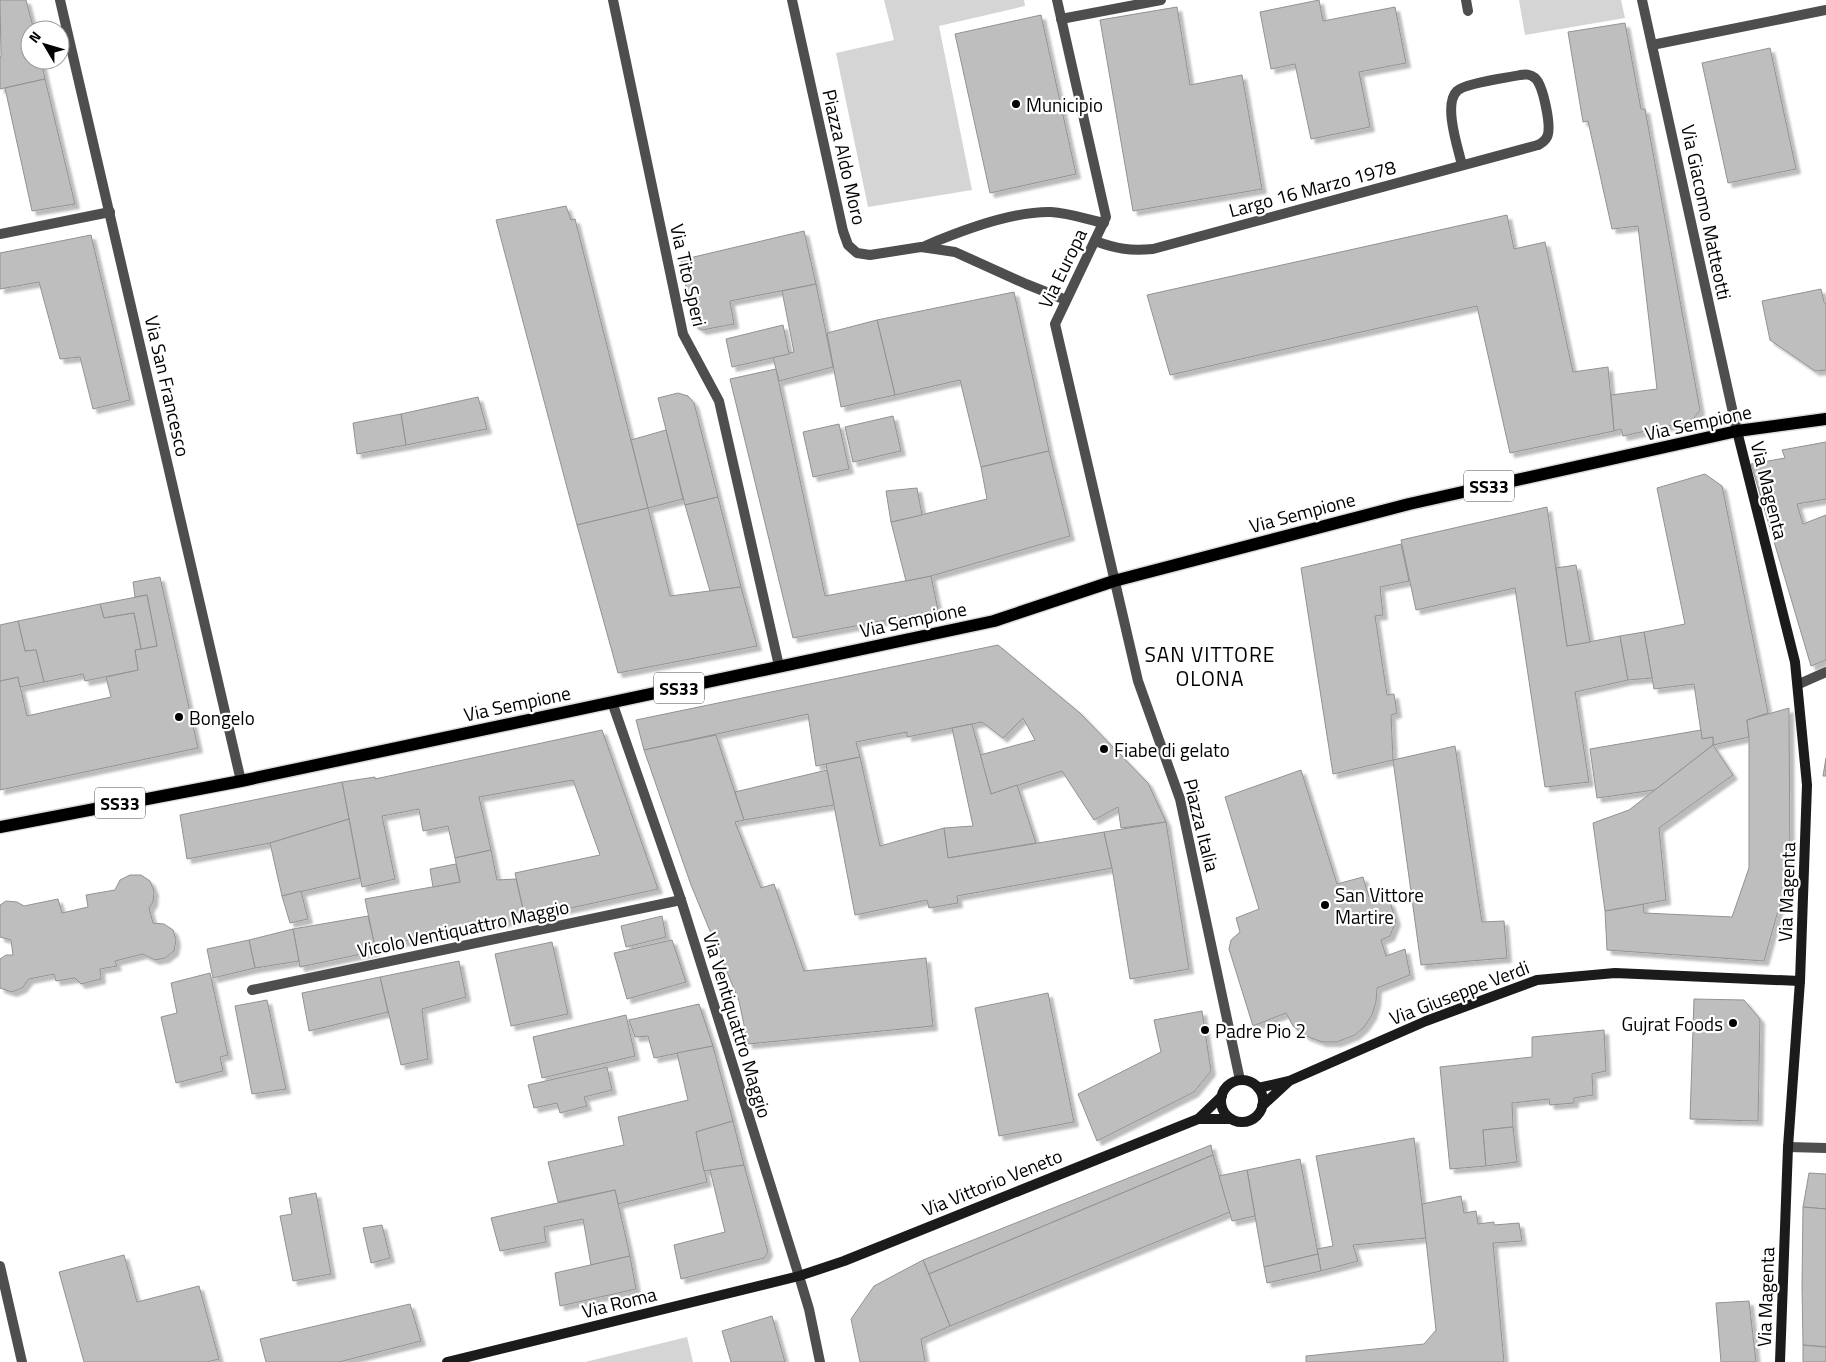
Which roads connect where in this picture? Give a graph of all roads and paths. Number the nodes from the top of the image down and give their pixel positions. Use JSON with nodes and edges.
{"nodes":[{"id":1,"x":60,"y":0,"type":"edge"},
{"id":2,"x":613,"y":0,"type":"edge"},
{"id":3,"x":792,"y":0,"type":"edge"},
{"id":4,"x":1057,"y":0,"type":"edge"},
{"id":5,"x":1161,"y":0,"type":"edge"},
{"id":6,"x":1466,"y":0,"type":"edge"},
{"id":7,"x":1642,"y":0,"type":"edge"},
{"id":8,"x":1136,"y":2,"type":"edge"},
{"id":9,"x":1826,"y":10,"type":"edge"},
{"id":10,"x":1468,"y":12,"type":"dead end"},
{"id":11,"x":1061,"y":19,"type":"junction"},
{"id":12,"x":1652,"y":45,"type":"junction"},
{"id":13,"x":1462,"y":165,"type":"junction"},
{"id":14,"x":110,"y":212,"type":"junction"},
{"id":15,"x":1104,"y":223,"type":"junction"},
{"id":16,"x":0,"y":234,"type":"edge"},
{"id":17,"x":1094,"y":241,"type":"junction"},
{"id":18,"x":921,"y":247,"type":"junction"},
{"id":19,"x":1066,"y":300,"type":"junction"},
{"id":20,"x":1826,"y":419,"type":"edge"},
{"id":21,"x":1737,"y":431,"type":"junction"},
{"id":22,"x":1114,"y":581,"type":"junction"},
{"id":23,"x":779,"y":666,"type":"junction"},
{"id":24,"x":1826,"y":672,"type":"edge"},
{"id":25,"x":1798,"y":684,"type":"junction"},
{"id":26,"x":612,"y":702,"type":"junction"},
{"id":27,"x":241,"y":781,"type":"junction"},
{"id":28,"x":0,"y":827,"type":"edge"},
{"id":29,"x":681,"y":900,"type":"junction"},
{"id":30,"x":1800,"y":981,"type":"junction"},
{"id":31,"x":252,"y":990,"type":"dead end"},
{"id":32,"x":1240,"y":1080,"type":"junction"},
{"id":33,"x":1289,"y":1081,"type":"junction"},
{"id":34,"x":1258,"y":1088,"type":"junction"},
{"id":35,"x":1222,"y":1096,"type":"junction"},
{"id":36,"x":1262,"y":1106,"type":"junction"},
{"id":37,"x":1198,"y":1119,"type":"junction"},
{"id":38,"x":1231,"y":1119,"type":"junction"},
{"id":39,"x":1788,"y":1147,"type":"junction"},
{"id":40,"x":1826,"y":1148,"type":"edge"},
{"id":41,"x":0,"y":1266,"type":"edge"},
{"id":42,"x":800,"y":1276,"type":"junction"},
{"id":43,"x":22,"y":1362,"type":"edge"},
{"id":44,"x":447,"y":1362,"type":"edge"},
{"id":45,"x":820,"y":1362,"type":"edge"},
{"id":46,"x":1780,"y":1362,"type":"edge"}],
"edges":[{"from":1,"to":14,"type":"street","name":"Via San Francesco"},
{"from":2,"to":23,"type":"street","name":"Via Tito Speri"},
{"from":3,"to":18,"type":"street","name":"Piazza Aldo Moro"},
{"from":4,"to":11,"type":"street","name":"Via Europa"},
{"from":5,"to":8,"type":"street"},
{"from":6,"to":10,"type":"street"},
{"from":7,"to":12,"type":"street","name":"Via Giacomo Matteotti"},
{"from":8,"to":11,"type":"street"},
{"from":9,"to":12,"type":"street"},
{"from":11,"to":15,"type":"street","name":"Via Europa"},
{"from":12,"to":21,"type":"street","name":"Via Giacomo Matteotti"},
{"from":13,"to":13,"type":"street","name":"Largo 16 Marzo 1978"},
{"from":13,"to":17,"type":"street","name":"Largo 16 Marzo 1978"},
{"from":14,"to":16,"type":"street"},
{"from":14,"to":27,"type":"street","name":"Via San Francesco"},
{"from":15,"to":17,"type":"street","name":"Via Europa"},
{"from":15,"to":18,"type":"street"},
{"from":17,"to":19,"type":"street","name":"Via Europa"},
{"from":18,"to":19,"type":"street"},
{"from":19,"to":22,"type":"street","name":"Via Europa"},
{"from":20,"to":21,"type":"main road","name":"Via Sempione","number":"SS33"},
{"from":21,"to":22,"type":"main road","name":"Via Sempione","number":"SS33"},
{"from":21,"to":25,"type":"street","name":"Via Magenta"},
{"from":22,"to":23,"type":"main road","name":"Via Sempione","number":"SS33"},
{"from":22,"to":32,"type":"street","name":"Piazza Italia"},
{"from":23,"to":26,"type":"main road","name":"Via Sempione","number":"SS33"},
{"from":24,"to":25,"type":"street"},
{"from":25,"to":30,"type":"street","name":"Via Magenta"},
{"from":26,"to":27,"type":"main road","name":"Via Sempione","number":"SS33"},
{"from":26,"to":29,"type":"street","name":"Via Ventiquattro Maggio"},
{"from":27,"to":28,"type":"main road","name":"Via Sempione","number":"SS33"},
{"from":29,"to":31,"type":"street","name":"Vicolo Ventiquattro Maggio"},
{"from":29,"to":42,"type":"street","name":"Via Ventiquattro Maggio"},
{"from":30,"to":33,"type":"street","name":"Via Giuseppe Verdi"},
{"from":30,"to":39,"type":"street","name":"Via Magenta"},
{"from":32,"to":34,"type":"street"},
{"from":32,"to":35,"type":"street"},
{"from":33,"to":34,"type":"street","name":"Via Giuseppe Verdi"},
{"from":33,"to":36,"type":"street","name":"Via Giuseppe Verdi"},
{"from":34,"to":36,"type":"street"},
{"from":35,"to":37,"type":"street","name":"Via Vittorio Veneto"},
{"from":35,"to":38,"type":"street"},
{"from":36,"to":38,"type":"street"},
{"from":37,"to":38,"type":"street","name":"Via Vittorio Veneto"},
{"from":37,"to":42,"type":"street","name":"Via Vittorio Veneto"},
{"from":39,"to":40,"type":"street"},
{"from":39,"to":46,"type":"street","name":"Via Magenta"},
{"from":41,"to":43,"type":"street"},
{"from":42,"to":44,"type":"street","name":"Via Roma"},
{"from":42,"to":45,"type":"street","name":"Via Ventiquattro Maggio"}]}
